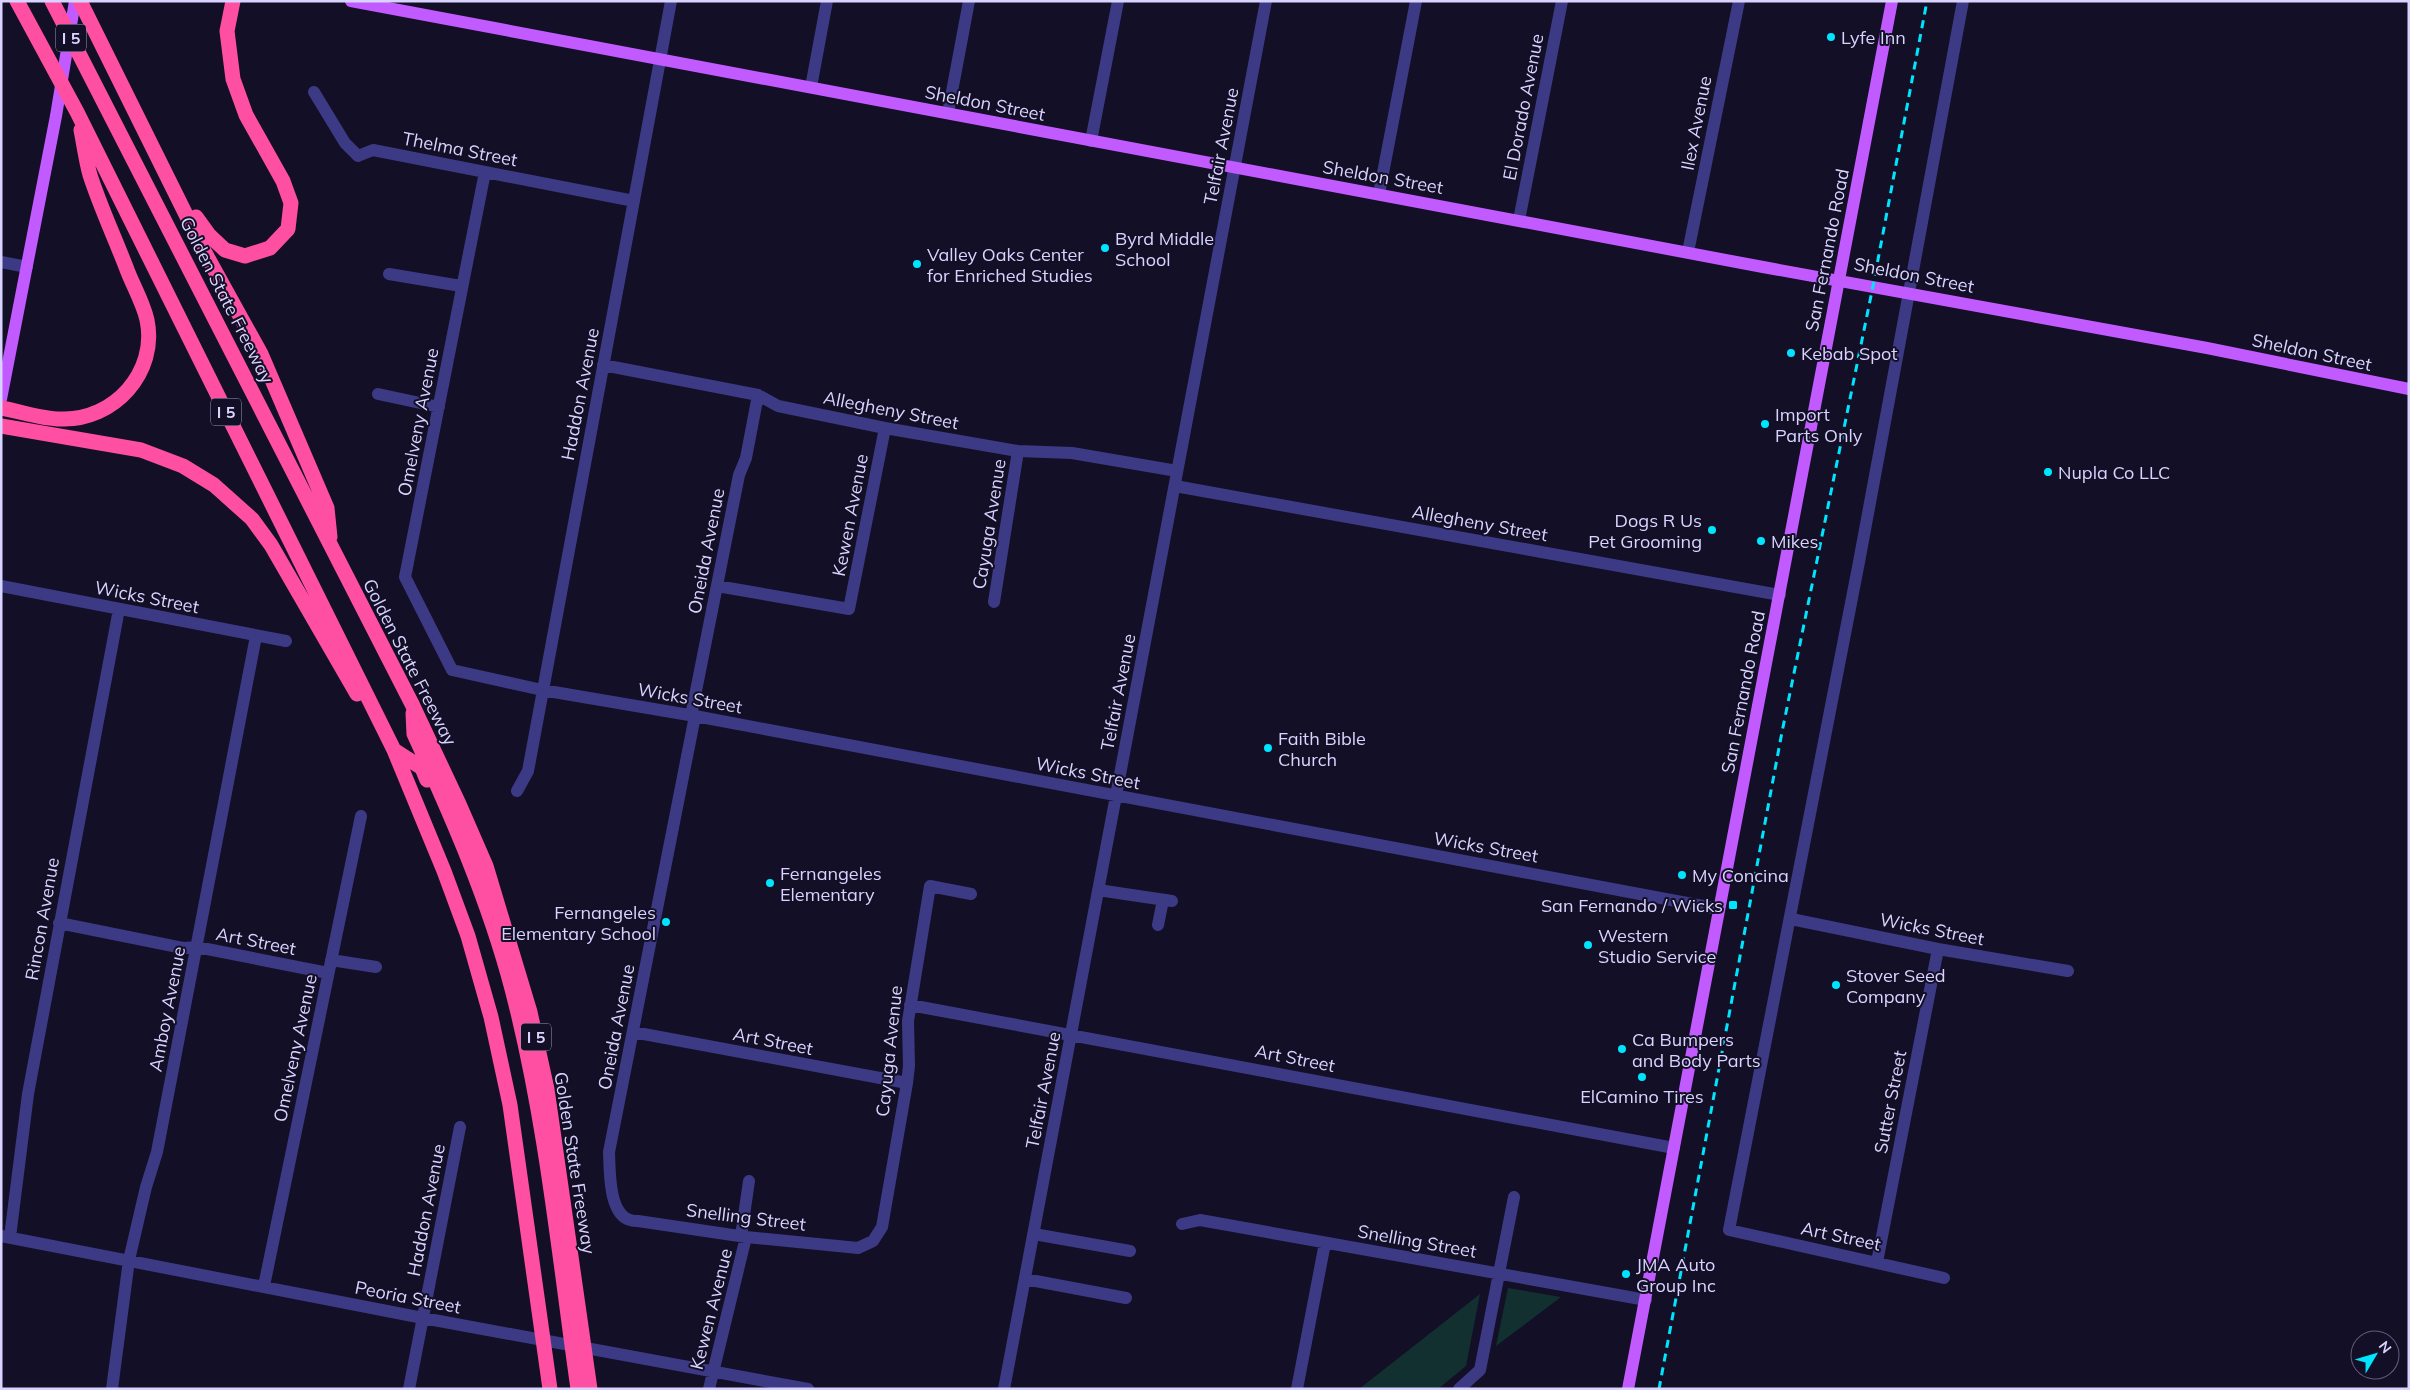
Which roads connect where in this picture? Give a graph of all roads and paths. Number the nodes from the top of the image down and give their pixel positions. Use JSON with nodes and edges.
{"nodes":[{"id":1,"x":17,"y":1,"type":"edge"},
{"id":2,"x":52,"y":1,"type":"edge"},
{"id":3,"x":74,"y":1,"type":"edge"},
{"id":4,"x":80,"y":1,"type":"edge"},
{"id":5,"x":233,"y":1,"type":"edge"},
{"id":6,"x":351,"y":1,"type":"edge"},
{"id":7,"x":672,"y":1,"type":"edge"},
{"id":8,"x":827,"y":1,"type":"edge"},
{"id":9,"x":969,"y":1,"type":"edge"},
{"id":10,"x":1118,"y":1,"type":"edge"},
{"id":11,"x":1266,"y":1,"type":"edge"},
{"id":12,"x":1416,"y":1,"type":"edge"},
{"id":13,"x":1562,"y":1,"type":"edge"},
{"id":14,"x":1738,"y":1,"type":"edge"},
{"id":15,"x":1892,"y":1,"type":"edge"},
{"id":16,"x":1963,"y":1,"type":"edge"},
{"id":17,"x":661,"y":60,"type":"junction"},
{"id":18,"x":811,"y":88,"type":"junction"},
{"id":19,"x":314,"y":92,"type":"dead end"},
{"id":20,"x":78,"y":112,"type":"junction"},
{"id":21,"x":948,"y":114,"type":"junction"},
{"id":22,"x":1091,"y":141,"type":"junction"},
{"id":23,"x":1235,"y":167,"type":"junction"},
{"id":24,"x":485,"y":172,"type":"junction"},
{"id":25,"x":171,"y":181,"type":"junction"},
{"id":26,"x":1379,"y":194,"type":"junction"},
{"id":27,"x":634,"y":201,"type":"junction"},
{"id":28,"x":1519,"y":220,"type":"junction"},
{"id":29,"x":1688,"y":252,"type":"junction"},
{"id":30,"x":1,"y":262,"type":"edge"},
{"id":31,"x":27,"y":267,"type":"junction"},
{"id":32,"x":389,"y":274,"type":"dead end"},
{"id":33,"x":1838,"y":279,"type":"junction"},
{"id":34,"x":461,"y":286,"type":"junction"},
{"id":35,"x":1908,"y":292,"type":"junction"},
{"id":36,"x":603,"y":365,"type":"junction"},
{"id":37,"x":2409,"y":389,"type":"edge"},
{"id":38,"x":378,"y":394,"type":"dead end"},
{"id":39,"x":758,"y":395,"type":"junction"},
{"id":40,"x":1,"y":399,"type":"edge"},
{"id":41,"x":439,"y":407,"type":"junction"},
{"id":42,"x":1,"y":408,"type":"edge"},
{"id":43,"x":1,"y":426,"type":"edge"},
{"id":44,"x":885,"y":428,"type":"junction"},
{"id":45,"x":1018,"y":451,"type":"junction"},
{"id":46,"x":1177,"y":471,"type":"junction"},
{"id":47,"x":1175,"y":486,"type":"junction"},
{"id":48,"x":331,"y":546,"type":"junction"},
{"id":49,"x":1,"y":586,"type":"edge"},
{"id":50,"x":717,"y":586,"type":"junction"},
{"id":51,"x":1780,"y":595,"type":"junction"},
{"id":52,"x":994,"y":602,"type":"dead end"},
{"id":53,"x":119,"y":609,"type":"junction"},
{"id":54,"x":256,"y":636,"type":"junction"},
{"id":55,"x":286,"y":641,"type":"dead end"},
{"id":56,"x":452,"y":670,"type":"joint"},
{"id":57,"x":542,"y":690,"type":"junction"},
{"id":58,"x":412,"y":704,"type":"junction"},
{"id":59,"x":375,"y":712,"type":"junction"},
{"id":60,"x":693,"y":716,"type":"junction"},
{"id":61,"x":394,"y":750,"type":"junction"},
{"id":62,"x":517,"y":791,"type":"dead end"},
{"id":63,"x":1115,"y":796,"type":"junction"},
{"id":64,"x":361,"y":816,"type":"dead end"},
{"id":65,"x":1098,"y":890,"type":"junction"},
{"id":66,"x":970,"y":894,"type":"dead end"},
{"id":67,"x":1719,"y":909,"type":"junction"},
{"id":68,"x":1791,"y":919,"type":"junction"},
{"id":69,"x":59,"y":923,"type":"junction"},
{"id":70,"x":1158,"y":925,"type":"dead end"},
{"id":71,"x":197,"y":947,"type":"junction"},
{"id":72,"x":1938,"y":949,"type":"junction"},
{"id":73,"x":331,"y":960,"type":"junction"},
{"id":74,"x":376,"y":967,"type":"dead end"},
{"id":75,"x":2068,"y":971,"type":"dead end"},
{"id":76,"x":328,"y":973,"type":"junction"},
{"id":77,"x":910,"y":1005,"type":"junction"},
{"id":78,"x":633,"y":1032,"type":"junction"},
{"id":79,"x":1071,"y":1034,"type":"junction"},
{"id":80,"x":907,"y":1084,"type":"junction"},
{"id":81,"x":460,"y":1127,"type":"dead end"},
{"id":82,"x":1674,"y":1148,"type":"junction"},
{"id":83,"x":749,"y":1181,"type":"dead end"},
{"id":84,"x":1514,"y":1197,"type":"dead end"},
{"id":85,"x":630,"y":1221,"type":"joint"},
{"id":86,"x":1182,"y":1224,"type":"dead end"},
{"id":87,"x":1034,"y":1234,"type":"junction"},
{"id":88,"x":6,"y":1236,"type":"edge"},
{"id":89,"x":744,"y":1236,"type":"junction"},
{"id":90,"x":1325,"y":1243,"type":"junction"},
{"id":91,"x":1125,"y":1246,"type":"dead end"},
{"id":92,"x":858,"y":1248,"type":"joint"},
{"id":93,"x":129,"y":1260,"type":"junction"},
{"id":94,"x":1877,"y":1262,"type":"junction"},
{"id":95,"x":1498,"y":1273,"type":"junction"},
{"id":96,"x":1944,"y":1278,"type":"dead end"},
{"id":97,"x":1025,"y":1279,"type":"junction"},
{"id":98,"x":264,"y":1286,"type":"junction"},
{"id":99,"x":1126,"y":1298,"type":"dead end"},
{"id":100,"x":1646,"y":1300,"type":"junction"},
{"id":101,"x":423,"y":1318,"type":"junction"},
{"id":102,"x":713,"y":1372,"type":"junction"},
{"id":103,"x":112,"y":1389,"type":"edge"},
{"id":104,"x":409,"y":1389,"type":"edge"},
{"id":105,"x":550,"y":1389,"type":"edge"},
{"id":106,"x":570,"y":1389,"type":"edge"},
{"id":107,"x":578,"y":1389,"type":"edge"},
{"id":108,"x":590,"y":1389,"type":"edge"},
{"id":109,"x":709,"y":1389,"type":"edge"},
{"id":110,"x":808,"y":1389,"type":"edge"},
{"id":111,"x":1004,"y":1389,"type":"edge"},
{"id":112,"x":1297,"y":1389,"type":"edge"},
{"id":113,"x":1459,"y":1389,"type":"edge"},
{"id":114,"x":1628,"y":1389,"type":"edge"}],
"edges":[{"from":1,"to":20,"type":"highway","number":"I 5"},
{"from":2,"to":48,"type":"highway","name":"Golden State Freeway","number":"I 5"},
{"from":3,"to":31,"type":"main road"},
{"from":4,"to":25,"type":"highway"},
{"from":5,"to":25,"type":"highway"},
{"from":6,"to":17,"type":"main road","name":"Sheldon Street"},
{"from":7,"to":17,"type":"street","name":"Haddon Avenue"},
{"from":8,"to":18,"type":"street"},
{"from":9,"to":21,"type":"street"},
{"from":10,"to":22,"type":"street"},
{"from":11,"to":23,"type":"street","name":"Telfair Avenue"},
{"from":12,"to":26,"type":"street"},
{"from":13,"to":28,"type":"street","name":"El Dorado Avenue"},
{"from":14,"to":29,"type":"street","name":"Ilex Avenue"},
{"from":15,"to":33,"type":"main road","name":"San Fernando Road"},
{"from":16,"to":35,"type":"street"},
{"from":17,"to":18,"type":"main road","name":"Sheldon Street"},
{"from":17,"to":27,"type":"street","name":"Haddon Avenue"},
{"from":18,"to":21,"type":"main road","name":"Sheldon Street"},
{"from":19,"to":24,"type":"street","name":"Thelma Street"},
{"from":20,"to":42,"type":"highway"},
{"from":20,"to":59,"type":"highway","number":"I 5"},
{"from":21,"to":22,"type":"main road","name":"Sheldon Street"},
{"from":22,"to":23,"type":"main road","name":"Sheldon Street"},
{"from":23,"to":26,"type":"main road","name":"Sheldon Street"},
{"from":23,"to":46,"type":"street","name":"Telfair Avenue"},
{"from":24,"to":27,"type":"street","name":"Thelma Street"},
{"from":24,"to":34,"type":"street","name":"Omelveny Avenue"},
{"from":25,"to":48,"type":"highway"},
{"from":26,"to":28,"type":"main road","name":"Sheldon Street"},
{"from":27,"to":36,"type":"street","name":"Haddon Avenue"},
{"from":28,"to":29,"type":"main road","name":"Sheldon Street"},
{"from":29,"to":33,"type":"main road","name":"Sheldon Street"},
{"from":30,"to":31,"type":"street"},
{"from":31,"to":40,"type":"main road"},
{"from":32,"to":34,"type":"street"},
{"from":33,"to":35,"type":"main road","name":"Sheldon Street"},
{"from":33,"to":51,"type":"main road","name":"San Fernando Road"},
{"from":34,"to":41,"type":"street","name":"Omelveny Avenue"},
{"from":35,"to":37,"type":"main road","name":"Sheldon Street"},
{"from":35,"to":68,"type":"street"},
{"from":36,"to":39,"type":"street","name":"Allegheny Street"},
{"from":36,"to":57,"type":"street","name":"Haddon Avenue"},
{"from":38,"to":41,"type":"street"},
{"from":39,"to":44,"type":"street","name":"Allegheny Street"},
{"from":39,"to":50,"type":"street","name":"Oneida Avenue"},
{"from":41,"to":56,"type":"street","name":"Omelveny Avenue"},
{"from":43,"to":59,"type":"highway"},
{"from":44,"to":45,"type":"street","name":"Allegheny Street"},
{"from":44,"to":50,"type":"street","name":"Kewen Avenue"},
{"from":45,"to":46,"type":"street","name":"Allegheny Street"},
{"from":45,"to":52,"type":"street","name":"Cayuga Avenue"},
{"from":46,"to":47,"type":"street","name":"Telfair Avenue"},
{"from":47,"to":51,"type":"street","name":"Allegheny Street"},
{"from":47,"to":63,"type":"street","name":"Telfair Avenue"},
{"from":48,"to":58,"type":"highway","name":"Golden State Freeway","number":"I 5"},
{"from":49,"to":53,"type":"street","name":"Wicks Street"},
{"from":50,"to":60,"type":"street","name":"Oneida Avenue"},
{"from":51,"to":67,"type":"main road","name":"San Fernando Road"},
{"from":53,"to":54,"type":"street","name":"Wicks Street"},
{"from":53,"to":69,"type":"street","name":"Rincon Avenue"},
{"from":54,"to":55,"type":"street","name":"Wicks Street"},
{"from":54,"to":71,"type":"street","name":"Amboy Avenue"},
{"from":56,"to":57,"type":"street","name":"Wicks Street"},
{"from":57,"to":60,"type":"street","name":"Wicks Street"},
{"from":57,"to":62,"type":"street","name":"Haddon Avenue"},
{"from":58,"to":107,"type":"highway"},
{"from":58,"to":108,"type":"highway","name":"Golden State Freeway","number":"I 5"},
{"from":59,"to":61,"type":"highway","number":"I 5"},
{"from":60,"to":63,"type":"street","name":"Wicks Street"},
{"from":60,"to":78,"type":"street","name":"Oneida Avenue"},
{"from":61,"to":105,"type":"highway","number":"I 5"},
{"from":61,"to":106,"type":"highway"},
{"from":63,"to":65,"type":"street","name":"Telfair Avenue"},
{"from":63,"to":67,"type":"street","name":"Wicks Street"},
{"from":64,"to":73,"type":"street","name":"Omelveny Avenue"},
{"from":65,"to":70,"type":"street"},
{"from":65,"to":79,"type":"street","name":"Telfair Avenue"},
{"from":66,"to":77,"type":"street","name":"Cayuga Avenue"},
{"from":67,"to":82,"type":"main road","name":"San Fernando Road"},
{"from":68,"to":72,"type":"street","name":"Wicks Street"},
{"from":68,"to":94,"type":"street","name":"Art Street"},
{"from":69,"to":71,"type":"street","name":"Art Street"},
{"from":69,"to":88,"type":"street","name":"Rincon Avenue"},
{"from":71,"to":76,"type":"street","name":"Art Street"},
{"from":71,"to":93,"type":"street","name":"Amboy Avenue"},
{"from":72,"to":75,"type":"street","name":"Wicks Street"},
{"from":72,"to":94,"type":"street","name":"Sutter Street"},
{"from":73,"to":74,"type":"street"},
{"from":73,"to":76,"type":"street","name":"Omelveny Avenue"},
{"from":76,"to":98,"type":"street","name":"Omelveny Avenue"},
{"from":77,"to":79,"type":"street","name":"Art Street"},
{"from":77,"to":80,"type":"street","name":"Cayuga Avenue"},
{"from":78,"to":80,"type":"street","name":"Art Street"},
{"from":78,"to":85,"type":"street","name":"Oneida Avenue"},
{"from":79,"to":82,"type":"street","name":"Art Street"},
{"from":79,"to":87,"type":"street","name":"Telfair Avenue"},
{"from":80,"to":92,"type":"street","name":"Cayuga Avenue"},
{"from":81,"to":101,"type":"street","name":"Haddon Avenue"},
{"from":82,"to":100,"type":"main road","name":"San Fernando Road"},
{"from":83,"to":89,"type":"street","name":"Kewen Avenue"},
{"from":84,"to":95,"type":"street"},
{"from":85,"to":89,"type":"street","name":"Snelling Street"},
{"from":86,"to":90,"type":"street","name":"Snelling Street"},
{"from":87,"to":91,"type":"street"},
{"from":87,"to":97,"type":"street","name":"Telfair Avenue"},
{"from":88,"to":93,"type":"street","name":"Peoria Street"},
{"from":89,"to":92,"type":"street","name":"Snelling Street"},
{"from":89,"to":102,"type":"street","name":"Kewen Avenue"},
{"from":90,"to":95,"type":"street","name":"Snelling Street"},
{"from":90,"to":112,"type":"street"},
{"from":93,"to":98,"type":"street","name":"Peoria Street"},
{"from":93,"to":103,"type":"street","name":"Amboy Avenue"},
{"from":94,"to":96,"type":"street","name":"Art Street"},
{"from":95,"to":100,"type":"street","name":"Snelling Street"},
{"from":95,"to":113,"type":"street"},
{"from":97,"to":99,"type":"street"},
{"from":97,"to":111,"type":"street","name":"Telfair Avenue"},
{"from":98,"to":101,"type":"street","name":"Peoria Street"},
{"from":100,"to":114,"type":"main road","name":"San Fernando Road"},
{"from":101,"to":102,"type":"street","name":"Peoria Street"},
{"from":101,"to":104,"type":"street","name":"Haddon Avenue"},
{"from":102,"to":109,"type":"street","name":"Kewen Avenue"},
{"from":102,"to":110,"type":"street","name":"Peoria Street"}]}
